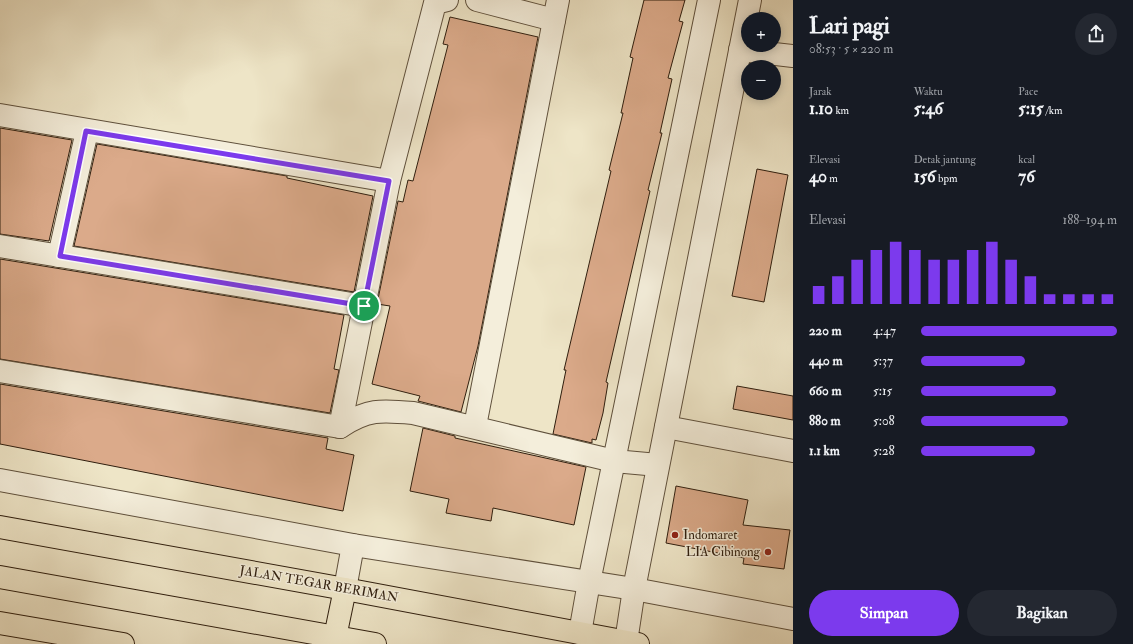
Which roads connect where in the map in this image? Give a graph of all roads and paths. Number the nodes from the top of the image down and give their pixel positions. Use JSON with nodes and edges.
{"nodes":[{"id":1,"x":447,"y":0,"type":"edge"},
{"id":2,"x":477,"y":0,"type":"edge"},
{"id":3,"x":709,"y":0,"type":"edge"},
{"id":4,"x":750,"y":0,"type":"edge"},
{"id":5,"x":556,"y":10,"type":"edge"},
{"id":6,"x":740,"y":50,"type":"junction"},
{"id":7,"x":793,"y":56,"type":"edge"},
{"id":8,"x":0,"y":115,"type":"edge"},
{"id":9,"x":86,"y":131,"type":"junction"},
{"id":10,"x":389,"y":181,"type":"junction"},
{"id":11,"x":0,"y":246,"type":"edge"},
{"id":12,"x":60,"y":256,"type":"junction"},
{"id":13,"x":364,"y":306,"type":"junction"},
{"id":14,"x":0,"y":371,"type":"edge"},
{"id":15,"x":475,"y":426,"type":"junction"},
{"id":16,"x":340,"y":427,"type":"junction"},
{"id":17,"x":666,"y":427,"type":"junction"},
{"id":18,"x":793,"y":451,"type":"edge"},
{"id":19,"x":614,"y":461,"type":"junction"},
{"id":20,"x":658,"y":465,"type":"junction"},
{"id":21,"x":0,"y":480,"type":"edge"},
{"id":22,"x":0,"y":527,"type":"edge"},
{"id":23,"x":353,"y":545,"type":"junction"},
{"id":24,"x":0,"y":577,"type":"edge"},
{"id":25,"x":589,"y":582,"type":"junction"},
{"id":26,"x":346,"y":589,"type":"junction"},
{"id":27,"x":634,"y":589,"type":"junction"},
{"id":28,"x":793,"y":619,"type":"edge"},
{"id":29,"x":0,"y":623,"type":"edge"},
{"id":30,"x":580,"y":633,"type":"junction"},
{"id":31,"x":335,"y":637,"type":"junction"},
{"id":32,"x":632,"y":643,"type":"edge"},
{"id":33,"x":123,"y":644,"type":"edge"},
{"id":34,"x":375,"y":644,"type":"edge"}],
"edges":[{"from":1,"to":10,"type":"street"},
{"from":2,"to":5,"type":"street"},
{"from":3,"to":19,"type":"street"},
{"from":4,"to":6,"type":"street"},
{"from":5,"to":15,"type":"street"},
{"from":6,"to":7,"type":"street"},
{"from":6,"to":17,"type":"street"},
{"from":8,"to":9,"type":"street"},
{"from":9,"to":10,"type":"street"},
{"from":9,"to":12,"type":"street"},
{"from":10,"to":13,"type":"street"},
{"from":11,"to":12,"type":"street"},
{"from":12,"to":13,"type":"street"},
{"from":13,"to":16,"type":"street"},
{"from":14,"to":16,"type":"street"},
{"from":15,"to":16,"type":"street"},
{"from":15,"to":19,"type":"street"},
{"from":17,"to":18,"type":"street"},
{"from":17,"to":20,"type":"street"},
{"from":19,"to":20,"type":"street"},
{"from":19,"to":25,"type":"street"},
{"from":20,"to":27,"type":"street"},
{"from":21,"to":23,"type":"street"},
{"from":22,"to":26,"type":"main road","name":"JALAN TEGAR BERIMAN"},
{"from":23,"to":25,"type":"street"},
{"from":23,"to":26,"type":"street"},
{"from":24,"to":31,"type":"main road"},
{"from":25,"to":27,"type":"street"},
{"from":25,"to":30,"type":"street"},
{"from":26,"to":30,"type":"main road","name":"JALAN TEGAR BERIMAN"},
{"from":26,"to":31,"type":"main road"},
{"from":27,"to":28,"type":"street"},
{"from":27,"to":32,"type":"street"},
{"from":29,"to":33,"type":"main road"},
{"from":30,"to":32,"type":"main road","name":"JALAN TEGAR BERIMAN"},
{"from":31,"to":34,"type":"main road"}]}
